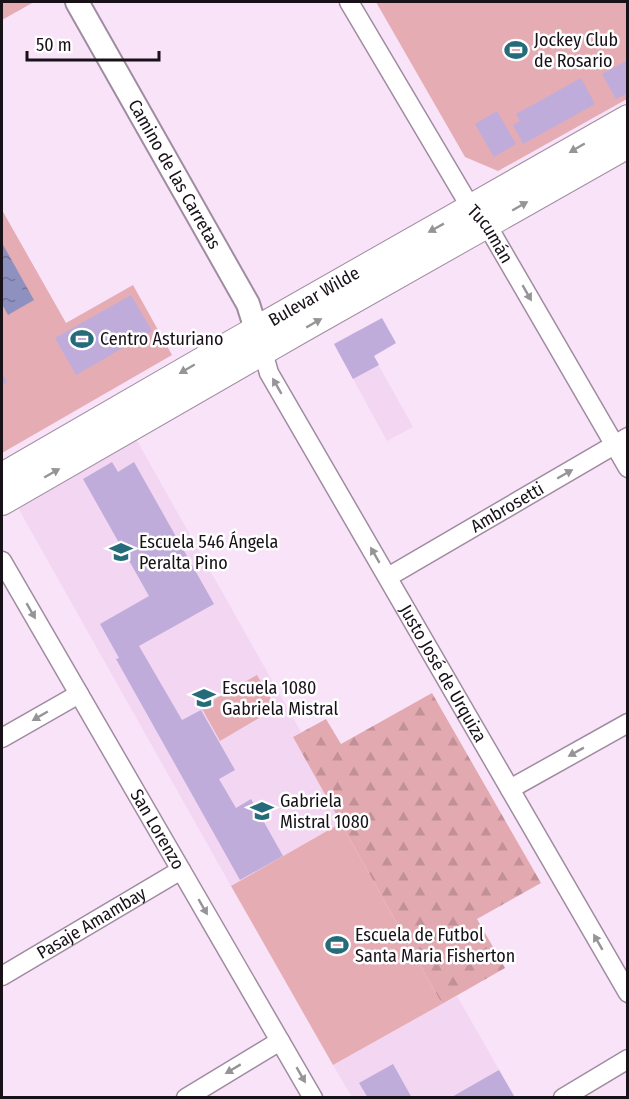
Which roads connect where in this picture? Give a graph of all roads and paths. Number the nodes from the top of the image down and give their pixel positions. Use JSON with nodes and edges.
{"nodes":[{"id":1,"x":77,"y":2,"type":"edge"},
{"id":2,"x":349,"y":2,"type":"edge"},
{"id":3,"x":627,"y":118,"type":"edge"},
{"id":4,"x":627,"y":145,"type":"edge"},
{"id":5,"x":479,"y":216,"type":"junction"},
{"id":6,"x":260,"y":340,"type":"junction"},
{"id":7,"x":621,"y":441,"type":"edge"},
{"id":8,"x":627,"y":468,"type":"edge"},
{"id":9,"x":2,"y":476,"type":"edge"},
{"id":10,"x":2,"y":502,"type":"edge"},
{"id":11,"x":2,"y":561,"type":"edge"},
{"id":12,"x":387,"y":577,"type":"junction"},
{"id":13,"x":79,"y":694,"type":"junction"},
{"id":14,"x":627,"y":723,"type":"edge"},
{"id":15,"x":2,"y":738,"type":"edge"},
{"id":16,"x":510,"y":789,"type":"junction"},
{"id":17,"x":181,"y":870,"type":"junction"},
{"id":18,"x":2,"y":976,"type":"edge"},
{"id":19,"x":627,"y":993,"type":"edge"},
{"id":20,"x":280,"y":1041,"type":"junction"},
{"id":21,"x":627,"y":1059,"type":"edge"},
{"id":22,"x":186,"y":1098,"type":"edge"},
{"id":23,"x":313,"y":1098,"type":"edge"},
{"id":24,"x":563,"y":1098,"type":"edge"}],
"edges":[{"from":1,"to":6,"type":"street","name":"Camino de las Carretas"},
{"from":2,"to":5,"type":"street","name":"Tucumán"},
{"from":3,"to":5,"type":"main road","name":"Bulevar Wilde","one_way":true},
{"from":5,"to":4,"type":"main road","name":"Bulevar Wilde","one_way":true},
{"from":5,"to":6,"type":"main road","name":"Bulevar Wilde"},
{"from":5,"to":7,"type":"street","name":"Tucumán","one_way":true},
{"from":6,"to":9,"type":"main road","name":"Bulevar Wilde","one_way":true},
{"from":10,"to":6,"type":"main road","name":"Bulevar Wilde","one_way":true},
{"from":12,"to":6,"type":"street","name":"Justo José de Urquiza","one_way":true},
{"from":7,"to":8,"type":"street","name":"Tucumán"},
{"from":12,"to":7,"type":"street","name":"Ambrosetti","one_way":true},
{"from":11,"to":13,"type":"street","name":"San Lorenzo","one_way":true},
{"from":12,"to":16,"type":"street","name":"Justo José de Urquiza"},
{"from":13,"to":15,"type":"street","one_way":true},
{"from":13,"to":17,"type":"street","name":"San Lorenzo"},
{"from":14,"to":16,"type":"street","one_way":true},
{"from":19,"to":16,"type":"street","name":"Justo José de Urquiza","one_way":true},
{"from":17,"to":18,"type":"street","name":"Pasaje Amambay"},
{"from":17,"to":20,"type":"street","name":"San Lorenzo","one_way":true},
{"from":20,"to":22,"type":"street","one_way":true},
{"from":20,"to":23,"type":"street","name":"San Lorenzo","one_way":true},
{"from":21,"to":24,"type":"street"}]}
